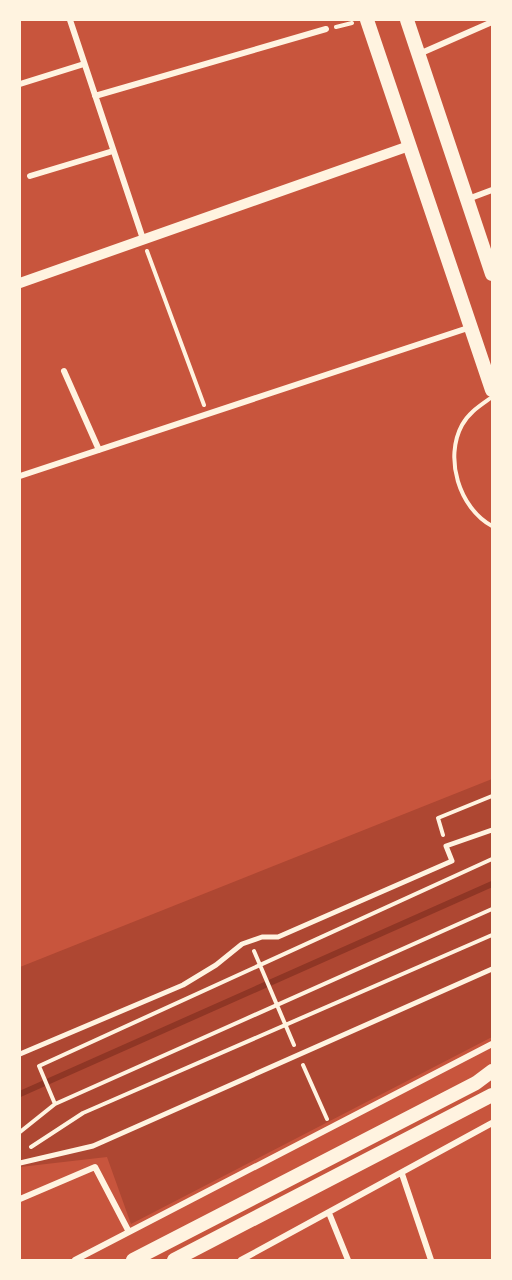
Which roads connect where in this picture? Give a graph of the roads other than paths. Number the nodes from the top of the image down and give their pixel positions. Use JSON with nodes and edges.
{"nodes":[{"id":1,"x":70,"y":20,"type":"edge"},
{"id":2,"x":367,"y":20,"type":"edge"},
{"id":3,"x":407,"y":20,"type":"edge"},
{"id":4,"x":492,"y":22,"type":"edge"},
{"id":5,"x":326,"y":29,"type":"road end"},
{"id":6,"x":418,"y":54,"type":"junction"},
{"id":7,"x":84,"y":64,"type":"junction"},
{"id":8,"x":20,"y":84,"type":"edge"},
{"id":9,"x":95,"y":96,"type":"junction"},
{"id":10,"x":410,"y":146,"type":"junction"},
{"id":11,"x":113,"y":151,"type":"junction"},
{"id":12,"x":30,"y":176,"type":"dead end"},
{"id":13,"x":492,"y":190,"type":"edge"},
{"id":14,"x":467,"y":199,"type":"junction"},
{"id":15,"x":143,"y":239,"type":"junction"},
{"id":16,"x":492,"y":274,"type":"edge"},
{"id":17,"x":20,"y":283,"type":"edge"},
{"id":18,"x":471,"y":327,"type":"junction"},
{"id":19,"x":64,"y":371,"type":"dead end"},
{"id":20,"x":492,"y":390,"type":"edge"},
{"id":21,"x":492,"y":398,"type":"edge"},
{"id":22,"x":99,"y":450,"type":"junction"},
{"id":23,"x":20,"y":476,"type":"edge"},
{"id":24,"x":492,"y":526,"type":"edge"},
{"id":25,"x":492,"y":830,"type":"edge"},
{"id":26,"x":492,"y":969,"type":"edge"},
{"id":27,"x":492,"y":1044,"type":"edge"},
{"id":28,"x":20,"y":1054,"type":"edge"},
{"id":29,"x":492,"y":1071,"type":"edge"},
{"id":30,"x":489,"y":1096,"type":"edge"},
{"id":31,"x":492,"y":1123,"type":"edge"},
{"id":32,"x":20,"y":1163,"type":"edge"},
{"id":33,"x":402,"y":1174,"type":"junction"},
{"id":34,"x":20,"y":1199,"type":"edge"},
{"id":35,"x":329,"y":1213,"type":"junction"},
{"id":36,"x":129,"y":1232,"type":"junction"},
{"id":37,"x":75,"y":1260,"type":"edge"},
{"id":38,"x":133,"y":1260,"type":"edge"},
{"id":39,"x":174,"y":1260,"type":"edge"},
{"id":40,"x":241,"y":1260,"type":"edge"},
{"id":41,"x":348,"y":1260,"type":"edge"},
{"id":42,"x":431,"y":1260,"type":"edge"}],
"edges":[{"from":1,"to":7,"type":"street"},
{"from":2,"to":10,"type":"main road"},
{"from":3,"to":6,"type":"main road"},
{"from":4,"to":6,"type":"street"},
{"from":5,"to":9,"type":"street"},
{"from":6,"to":14,"type":"main road"},
{"from":7,"to":8,"type":"street"},
{"from":7,"to":9,"type":"street"},
{"from":9,"to":11,"type":"street"},
{"from":10,"to":15,"type":"street"},
{"from":10,"to":18,"type":"main road"},
{"from":11,"to":12,"type":"street"},
{"from":11,"to":15,"type":"street"},
{"from":13,"to":14,"type":"street"},
{"from":14,"to":16,"type":"main road"},
{"from":15,"to":17,"type":"street"},
{"from":18,"to":20,"type":"main road"},
{"from":18,"to":22,"type":"street"},
{"from":19,"to":22,"type":"street"},
{"from":21,"to":24,"type":"lane"},
{"from":22,"to":23,"type":"street"},
{"from":25,"to":28,"type":"street"},
{"from":26,"to":32,"type":"street"},
{"from":27,"to":36,"type":"street"},
{"from":29,"to":38,"type":"main road"},
{"from":30,"to":39,"type":"main road"},
{"from":31,"to":33,"type":"street"},
{"from":33,"to":35,"type":"street"},
{"from":33,"to":42,"type":"street"},
{"from":34,"to":36,"type":"street"},
{"from":35,"to":40,"type":"street"},
{"from":35,"to":41,"type":"street"},
{"from":36,"to":37,"type":"street"}]}
